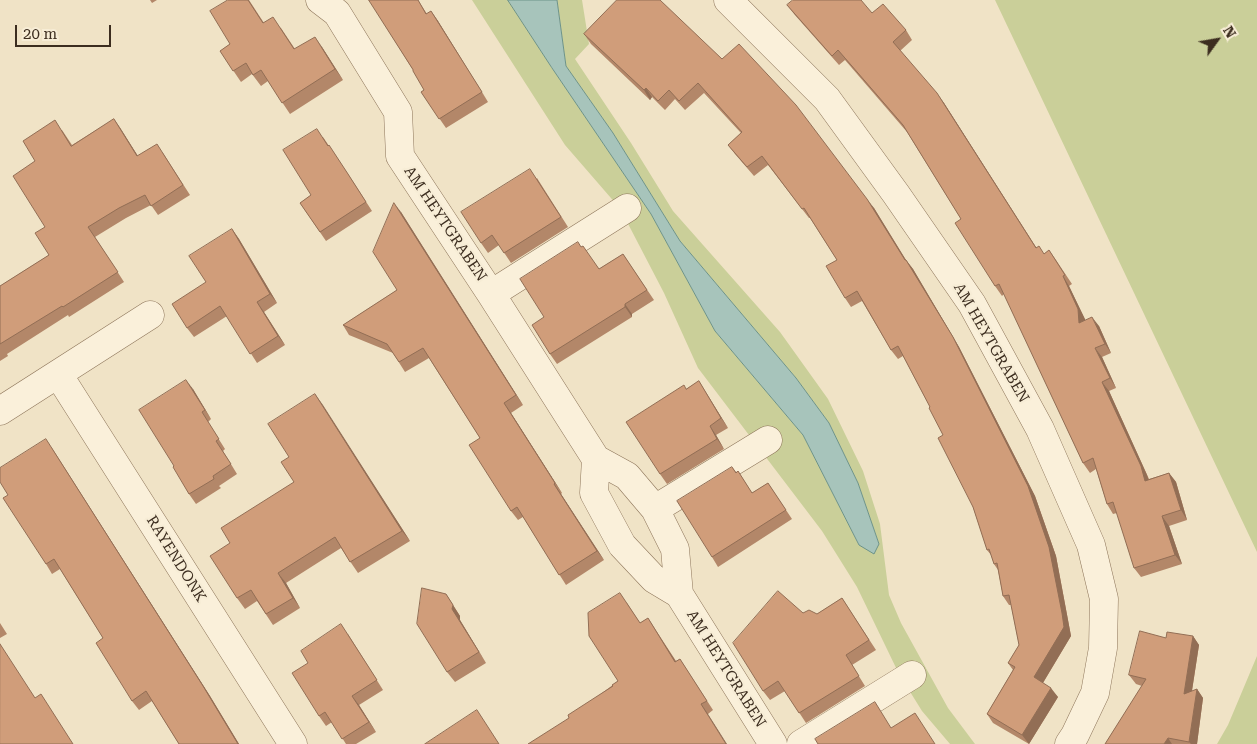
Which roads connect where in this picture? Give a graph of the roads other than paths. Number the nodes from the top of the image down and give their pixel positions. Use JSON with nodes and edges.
{"nodes":[{"id":1,"x":320,"y":0,"type":"edge"},
{"id":2,"x":728,"y":0,"type":"edge"},
{"id":3,"x":627,"y":208,"type":"dead end"},
{"id":4,"x":492,"y":294,"type":"junction"},
{"id":5,"x":150,"y":315,"type":"dead end"},
{"id":6,"x":58,"y":374,"type":"junction"},
{"id":7,"x":0,"y":411,"type":"edge"},
{"id":8,"x":768,"y":440,"type":"dead end"},
{"id":9,"x":596,"y":459,"type":"junction"},
{"id":10,"x":655,"y":509,"type":"junction"},
{"id":11,"x":679,"y":594,"type":"junction"},
{"id":12,"x":912,"y":675,"type":"dead end"},
{"id":13,"x":293,"y":744,"type":"edge"},
{"id":14,"x":773,"y":744,"type":"edge"},
{"id":15,"x":802,"y":744,"type":"edge"},
{"id":16,"x":1068,"y":744,"type":"edge"}],
"edges":[{"from":1,"to":4,"type":"street","name":"AM HEYTGRABEN"},
{"from":2,"to":16,"type":"street","name":"AM HEYTGRABEN"},
{"from":3,"to":4,"type":"street","name":"AM HEYTGRABEN"},
{"from":4,"to":9,"type":"street","name":"AM HEYTGRABEN"},
{"from":5,"to":6,"type":"street"},
{"from":6,"to":7,"type":"street"},
{"from":6,"to":13,"type":"street","name":"RAYENDONK"},
{"from":8,"to":10,"type":"street"},
{"from":9,"to":10,"type":"street","name":"AM HEYTGRABEN"},
{"from":9,"to":11,"type":"street","name":"AM HEYTGRABEN"},
{"from":10,"to":11,"type":"street","name":"AM HEYTGRABEN"},
{"from":11,"to":14,"type":"street","name":"AM HEYTGRABEN"},
{"from":12,"to":15,"type":"street"}]}
